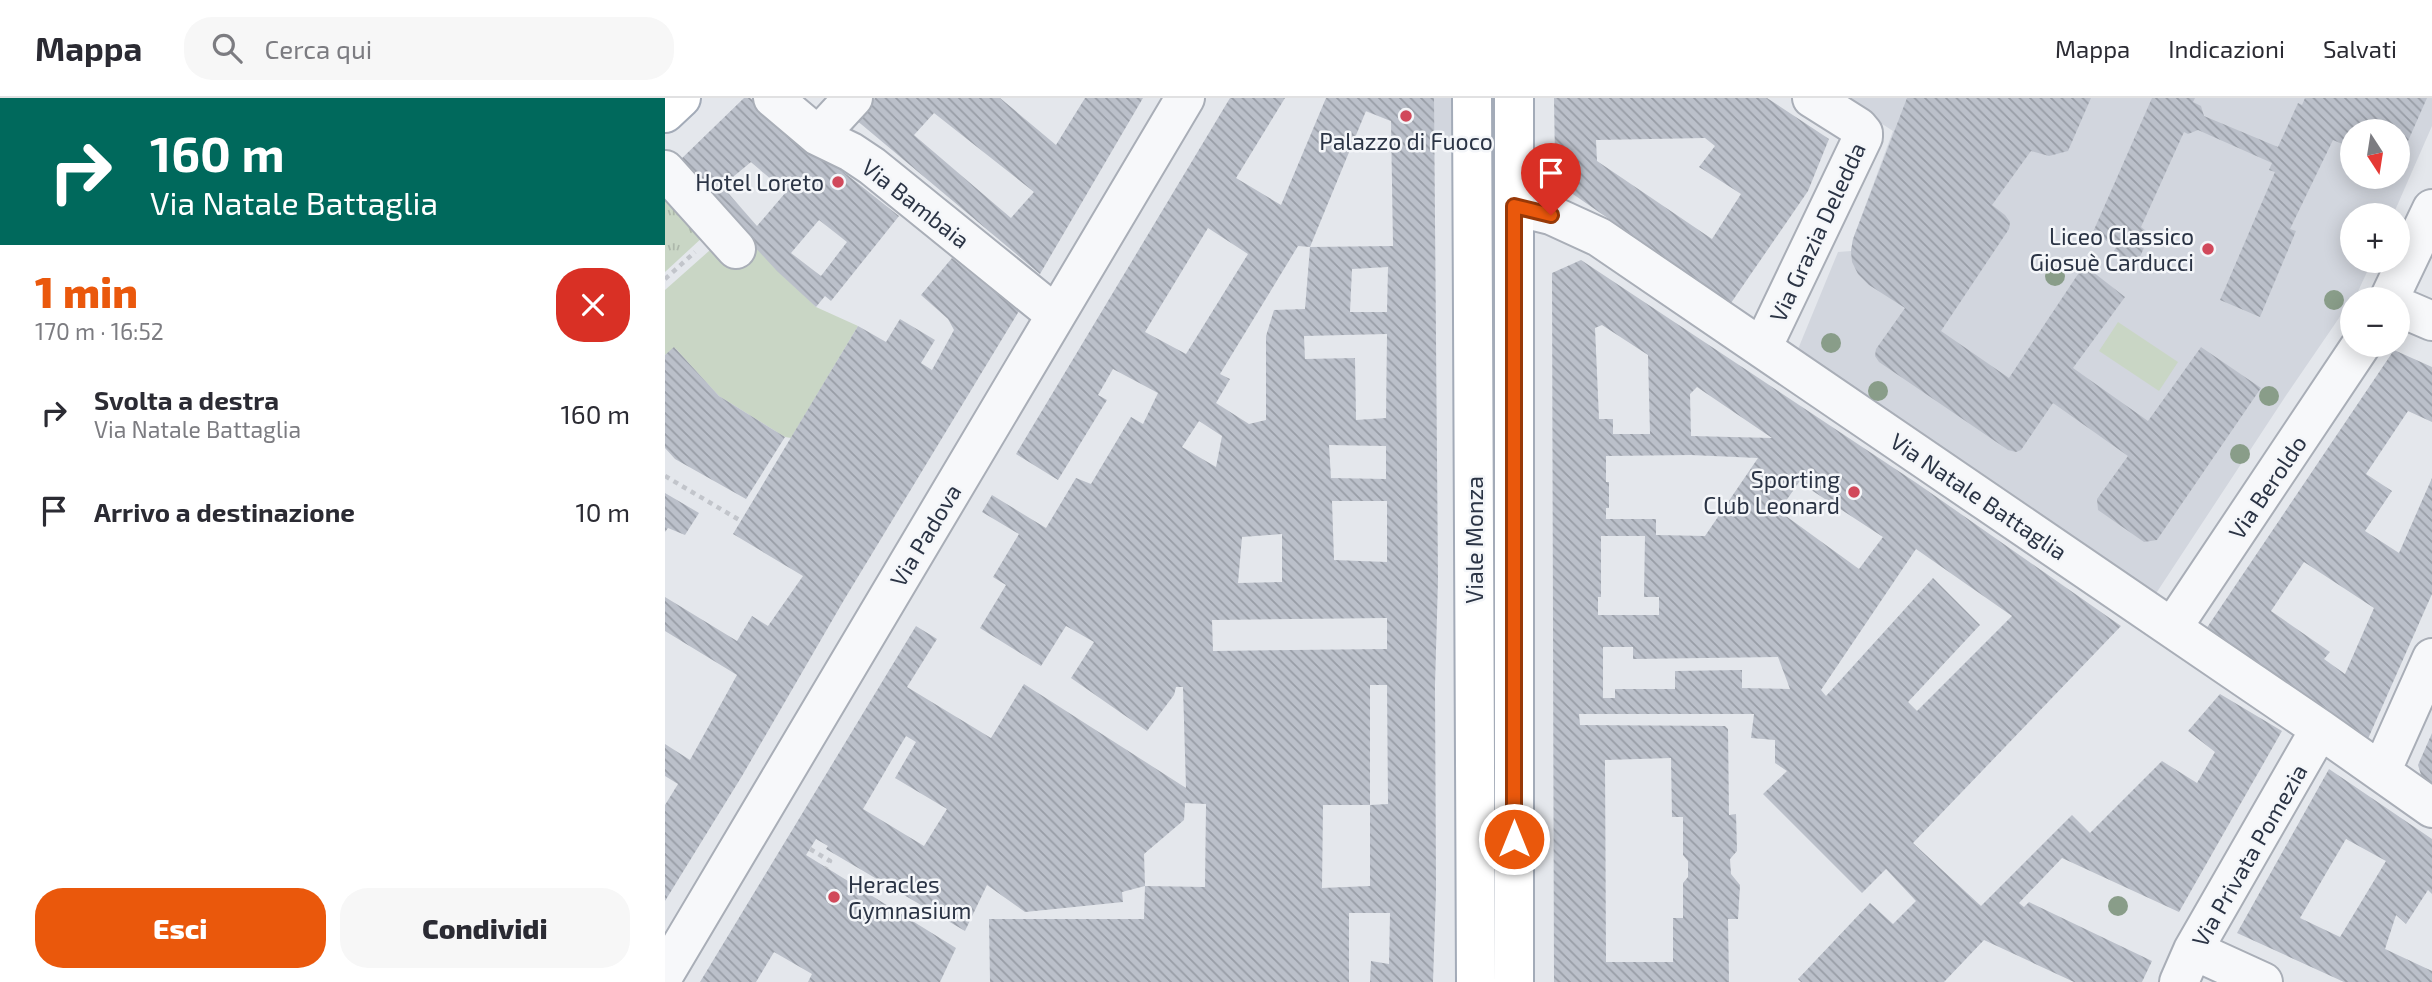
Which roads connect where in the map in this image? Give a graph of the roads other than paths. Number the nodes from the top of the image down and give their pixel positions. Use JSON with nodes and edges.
{"nodes":[{"id":1,"x":681,"y":98,"type":"edge"},
{"id":2,"x":773,"y":98,"type":"edge"},
{"id":3,"x":853,"y":98,"type":"edge"},
{"id":4,"x":1185,"y":98,"type":"edge"},
{"id":5,"x":1472,"y":98,"type":"edge"},
{"id":6,"x":1514,"y":98,"type":"edge"},
{"id":7,"x":1812,"y":98,"type":"edge"},
{"id":8,"x":665,"y":113,"type":"edge"},
{"id":9,"x":818,"y":136,"type":"junction"},
{"id":10,"x":665,"y":170,"type":"edge"},
{"id":11,"x":1514,"y":206,"type":"junction"},
{"id":12,"x":2432,"y":209,"type":"edge"},
{"id":13,"x":728,"y":239,"type":"road end"},
{"id":14,"x":2395,"y":287,"type":"edge"},
{"id":15,"x":2410,"y":312,"type":"edge"},
{"id":16,"x":1056,"y":315,"type":"junction"},
{"id":17,"x":2432,"y":321,"type":"edge"},
{"id":18,"x":1762,"y":348,"type":"junction"},
{"id":19,"x":2353,"y":357,"type":"edge"},
{"id":20,"x":2172,"y":628,"type":"junction"},
{"id":21,"x":2432,"y":658,"type":"edge"},
{"id":22,"x":2320,"y":729,"type":"junction"},
{"id":23,"x":2381,"y":772,"type":"junction"},
{"id":24,"x":2432,"y":808,"type":"edge"},
{"id":25,"x":2186,"y":966,"type":"edge"},
{"id":26,"x":665,"y":973,"type":"edge"},
{"id":27,"x":1476,"y":982,"type":"edge"},
{"id":28,"x":1514,"y":982,"type":"edge"},
{"id":29,"x":2263,"y":982,"type":"edge"}],
"edges":[{"from":1,"to":8,"type":"main road"},
{"from":2,"to":9,"type":"street","name":"Via Bambaia"},
{"from":3,"to":9,"type":"street"},
{"from":4,"to":16,"type":"street","name":"Via Padova"},
{"from":5,"to":27,"type":"main road","name":"Viale Monza"},
{"from":6,"to":11,"type":"main road","name":"Viale Monza"},
{"from":7,"to":18,"type":"street","name":"Via Grazia Deledda"},
{"from":9,"to":16,"type":"street","name":"Via Bambaia"},
{"from":10,"to":13,"type":"street"},
{"from":11,"to":18,"type":"street","name":"Via Natale Battaglia"},
{"from":11,"to":28,"type":"main road","name":"Viale Monza"},
{"from":12,"to":14,"type":"street"},
{"from":15,"to":17,"type":"street"},
{"from":16,"to":26,"type":"street","name":"Via Padova"},
{"from":18,"to":20,"type":"street","name":"Via Natale Battaglia"},
{"from":19,"to":20,"type":"street","name":"Via Beroldo"},
{"from":20,"to":22,"type":"street","name":"Via Natale Battaglia"},
{"from":21,"to":23,"type":"street"},
{"from":22,"to":23,"type":"street","name":"Via Natale Battaglia"},
{"from":22,"to":25,"type":"street","name":"Via Privata Pomezia"},
{"from":23,"to":24,"type":"street","name":"Via Natale Battaglia"},
{"from":25,"to":29,"type":"street"}]}
